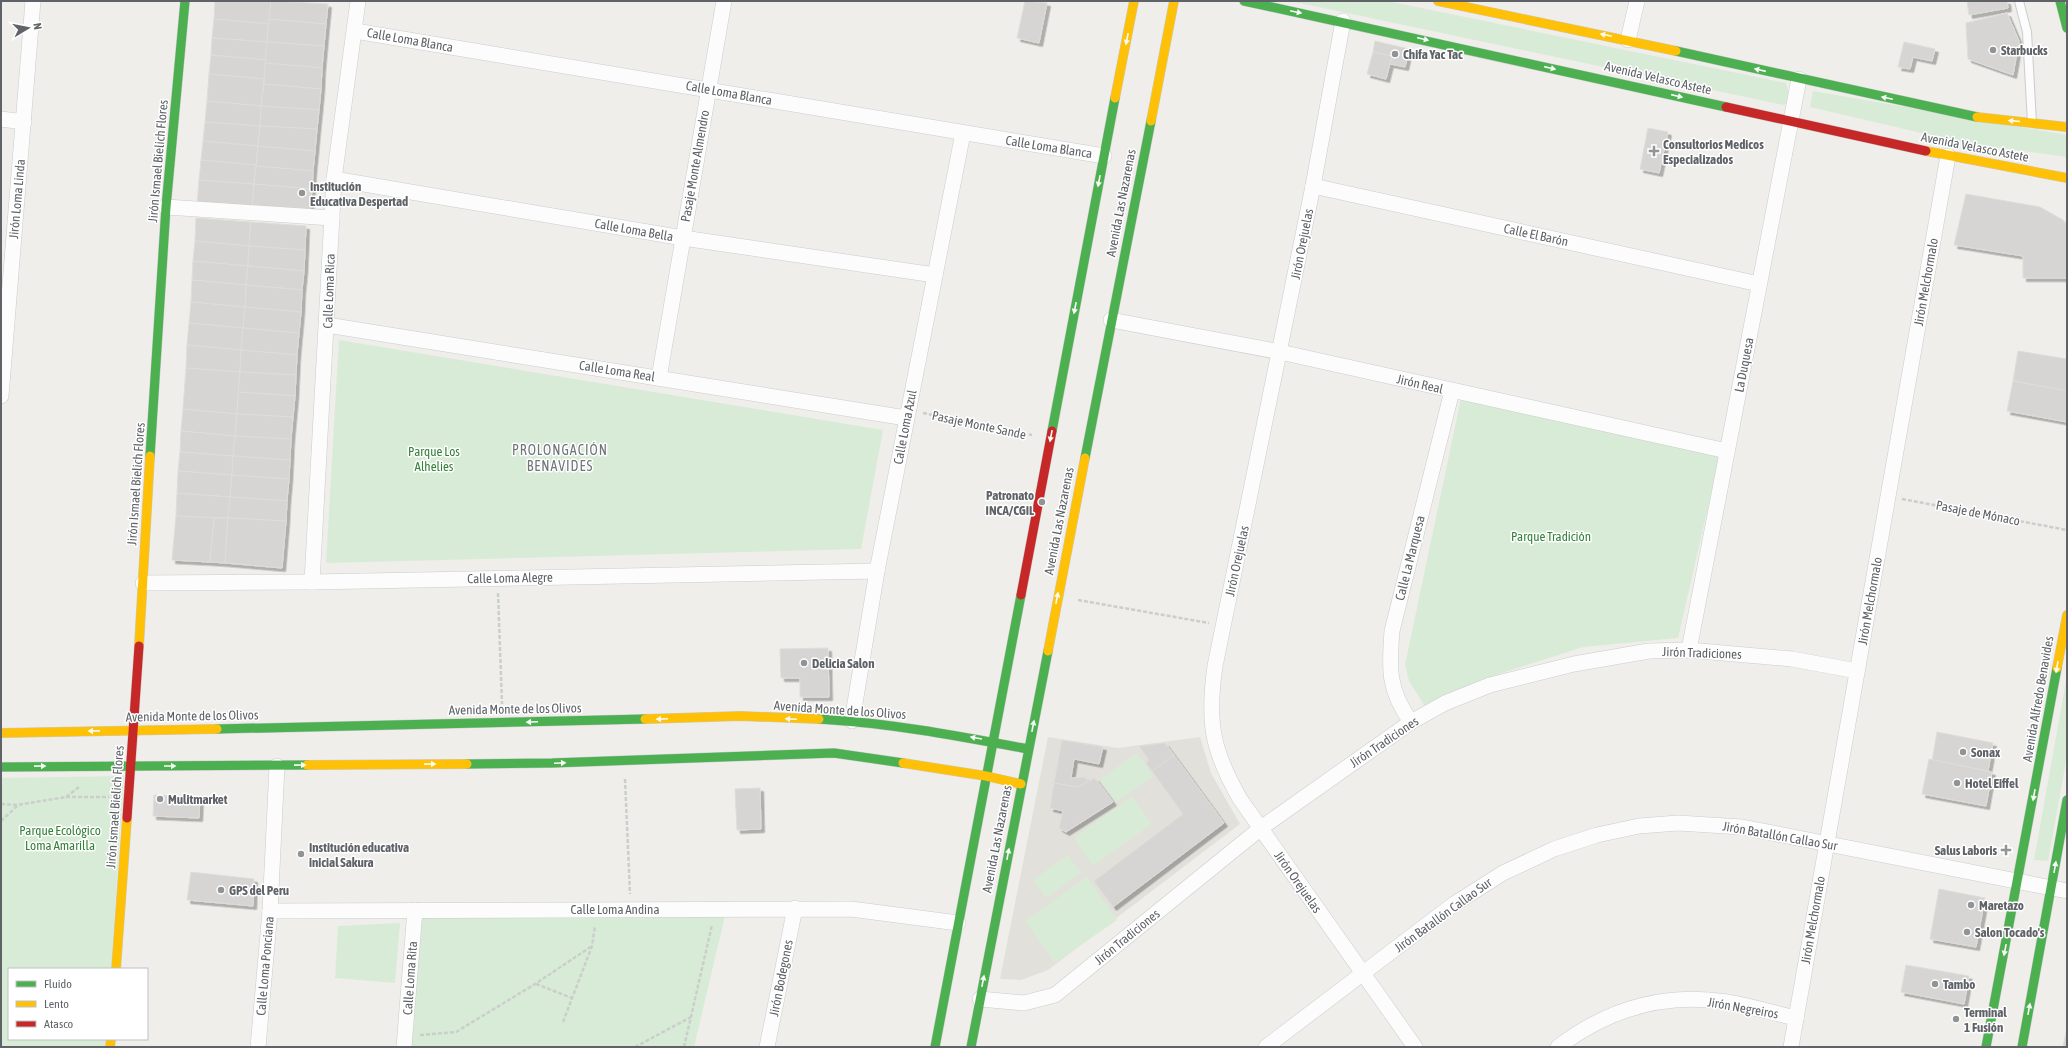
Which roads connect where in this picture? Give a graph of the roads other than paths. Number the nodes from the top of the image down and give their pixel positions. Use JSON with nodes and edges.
{"nodes":[{"id":1,"x":33,"y":1,"type":"edge"},
{"id":2,"x":185,"y":1,"type":"edge"},
{"id":3,"x":358,"y":1,"type":"edge"},
{"id":4,"x":724,"y":1,"type":"edge"},
{"id":5,"x":1134,"y":1,"type":"edge"},
{"id":6,"x":1174,"y":1,"type":"edge"},
{"id":7,"x":1244,"y":1,"type":"edge"},
{"id":8,"x":1438,"y":1,"type":"edge"},
{"id":9,"x":1636,"y":1,"type":"edge"},
{"id":10,"x":2019,"y":1,"type":"edge"},
{"id":11,"x":2060,"y":1,"type":"edge"},
{"id":12,"x":1343,"y":22,"type":"junction"},
{"id":13,"x":2067,"y":28,"type":"edge"},
{"id":14,"x":355,"y":31,"type":"junction"},
{"id":15,"x":1628,"y":40,"type":"junction"},
{"id":16,"x":1799,"y":79,"type":"junction"},
{"id":17,"x":708,"y":90,"type":"junction"},
{"id":18,"x":1,"y":119,"type":"edge"},
{"id":19,"x":1791,"y":121,"type":"junction"},
{"id":20,"x":24,"y":122,"type":"junction"},
{"id":21,"x":2032,"y":123,"type":"junction"},
{"id":22,"x":2067,"y":127,"type":"edge"},
{"id":23,"x":963,"y":133,"type":"junction"},
{"id":24,"x":1104,"y":156,"type":"junction"},
{"id":25,"x":1948,"y":156,"type":"junction"},
{"id":26,"x":2067,"y":178,"type":"edge"},
{"id":27,"x":334,"y":179,"type":"junction"},
{"id":28,"x":1313,"y":186,"type":"junction"},
{"id":29,"x":166,"y":207,"type":"junction"},
{"id":30,"x":332,"y":218,"type":"junction"},
{"id":31,"x":683,"y":238,"type":"junction"},
{"id":32,"x":6,"y":261,"type":"edge"},
{"id":33,"x":935,"y":275,"type":"junction"},
{"id":34,"x":1759,"y":284,"type":"junction"},
{"id":35,"x":1111,"y":320,"type":"junction"},
{"id":36,"x":327,"y":325,"type":"junction"},
{"id":37,"x":1280,"y":352,"type":"junction"},
{"id":38,"x":659,"y":378,"type":"junction"},
{"id":39,"x":1452,"y":391,"type":"junction"},
{"id":40,"x":1,"y":396,"type":"edge"},
{"id":41,"x":907,"y":414,"type":"junction"},
{"id":42,"x":1727,"y":451,"type":"junction"},
{"id":43,"x":877,"y":572,"type":"junction"},
{"id":44,"x":312,"y":582,"type":"junction"},
{"id":45,"x":143,"y":583,"type":"junction"},
{"id":46,"x":2067,"y":615,"type":"edge"},
{"id":47,"x":1689,"y":650,"type":"junction"},
{"id":48,"x":1857,"y":671,"type":"junction"},
{"id":49,"x":852,"y":721,"type":"junction"},
{"id":50,"x":1410,"y":722,"type":"junction"},
{"id":51,"x":133,"y":730,"type":"junction"},
{"id":52,"x":1,"y":733,"type":"edge"},
{"id":53,"x":992,"y":741,"type":"junction"},
{"id":54,"x":1028,"y":749,"type":"junction"},
{"id":55,"x":132,"y":766,"type":"junction"},
{"id":56,"x":277,"y":766,"type":"junction"},
{"id":57,"x":1,"y":767,"type":"edge"},
{"id":58,"x":986,"y":776,"type":"junction"},
{"id":59,"x":1021,"y":784,"type":"junction"},
{"id":60,"x":2067,"y":800,"type":"edge"},
{"id":61,"x":1261,"y":828,"type":"junction"},
{"id":62,"x":1827,"y":844,"type":"junction"},
{"id":63,"x":2018,"y":881,"type":"junction"},
{"id":64,"x":2051,"y":888,"type":"junction"},
{"id":65,"x":2067,"y":890,"type":"edge"},
{"id":66,"x":795,"y":908,"type":"junction"},
{"id":67,"x":415,"y":910,"type":"junction"},
{"id":68,"x":270,"y":911,"type":"junction"},
{"id":69,"x":958,"y":923,"type":"junction"},
{"id":70,"x":116,"y":968,"type":"edge"},
{"id":71,"x":1363,"y":974,"type":"junction"},
{"id":72,"x":980,"y":999,"type":"junction"},
{"id":73,"x":1796,"y":1018,"type":"junction"},
{"id":74,"x":405,"y":1042,"type":"edge"},
{"id":75,"x":258,"y":1047,"type":"edge"},
{"id":76,"x":767,"y":1047,"type":"edge"},
{"id":77,"x":935,"y":1047,"type":"edge"},
{"id":78,"x":971,"y":1047,"type":"edge"},
{"id":79,"x":1266,"y":1047,"type":"edge"},
{"id":80,"x":1415,"y":1047,"type":"edge"},
{"id":81,"x":1558,"y":1047,"type":"edge"},
{"id":82,"x":1791,"y":1047,"type":"edge"},
{"id":83,"x":1986,"y":1047,"type":"edge"},
{"id":84,"x":2022,"y":1047,"type":"edge"}],
"edges":[{"from":1,"to":20,"type":"street","name":"Jirón Loma Linda"},
{"from":2,"to":29,"type":"street","name":"Jirón Ismael Bielich Flores"},
{"from":3,"to":14,"type":"street","name":"Calle Loma Rica"},
{"from":4,"to":17,"type":"street","name":"Pasaje Monte Almendro"},
{"from":5,"to":24,"type":"street","name":"Avenida Las Nazarenas","one_way":true},
{"from":6,"to":35,"type":"street","name":"Avenida Las Nazarenas"},
{"from":7,"to":12,"type":"street","name":"Avenida Velasco Astete","one_way":true},
{"from":15,"to":8,"type":"street","one_way":true},
{"from":9,"to":15,"type":"street"},
{"from":10,"to":21,"type":"lane"},
{"from":11,"to":13,"type":"street"},
{"from":12,"to":19,"type":"street","name":"Avenida Velasco Astete","one_way":true},
{"from":12,"to":28,"type":"street","name":"Jirón Orejuelas"},
{"from":14,"to":17,"type":"street","name":"Calle Loma Blanca"},
{"from":14,"to":27,"type":"street","name":"Calle Loma Rica"},
{"from":16,"to":15,"type":"street","one_way":true},
{"from":16,"to":19,"type":"street","name":"La Duquesa"},
{"from":21,"to":16,"type":"street","one_way":true},
{"from":17,"to":23,"type":"street","name":"Calle Loma Blanca"},
{"from":17,"to":31,"type":"street","name":"Pasaje Monte Almendro"},
{"from":18,"to":20,"type":"street"},
{"from":19,"to":25,"type":"street","name":"Avenida Velasco Astete"},
{"from":19,"to":34,"type":"street","name":"La Duquesa"},
{"from":20,"to":32,"type":"street","name":"Jirón Loma Linda"},
{"from":21,"to":22,"type":"street"},
{"from":23,"to":24,"type":"street","name":"Calle Loma Blanca"},
{"from":23,"to":33,"type":"street","name":"Calle Loma Azul"},
{"from":24,"to":53,"type":"street","name":"Avenida Las Nazarenas","one_way":true},
{"from":25,"to":26,"type":"street","name":"Avenida Velasco Astete"},
{"from":25,"to":48,"type":"street","name":"Jirón Melchormalo"},
{"from":27,"to":30,"type":"street","name":"Calle Loma Rica"},
{"from":27,"to":31,"type":"street","name":"Calle Loma Bella"},
{"from":28,"to":34,"type":"street","name":"Calle El Barón"},
{"from":28,"to":37,"type":"street","name":"Jirón Orejuelas"},
{"from":29,"to":30,"type":"street"},
{"from":29,"to":45,"type":"street","name":"Jirón Ismael Bielich Flores"},
{"from":30,"to":36,"type":"street","name":"Calle Loma Rica"},
{"from":31,"to":33,"type":"street","name":"Calle Loma Bella"},
{"from":31,"to":38,"type":"street","name":"Pasaje Monte Almendro"},
{"from":32,"to":40,"type":"street","name":"Jirón Loma Linda"},
{"from":33,"to":41,"type":"street","name":"Calle Loma Azul"},
{"from":34,"to":42,"type":"street","name":"La Duquesa"},
{"from":35,"to":37,"type":"street","name":"Jirón Real"},
{"from":54,"to":35,"type":"street","name":"Avenida Las Nazarenas","one_way":true},
{"from":36,"to":38,"type":"street","name":"Calle Loma Real"},
{"from":36,"to":44,"type":"street","name":"Calle Loma Rica"},
{"from":37,"to":39,"type":"street","name":"Jirón Real"},
{"from":37,"to":61,"type":"street","name":"Jirón Orejuelas"},
{"from":38,"to":41,"type":"street","name":"Calle Loma Real"},
{"from":39,"to":42,"type":"street","name":"Jirón Real"},
{"from":39,"to":50,"type":"street","name":"Calle La Marquesa"},
{"from":41,"to":43,"type":"street","name":"Calle Loma Azul"},
{"from":42,"to":47,"type":"street","name":"La Duquesa"},
{"from":43,"to":44,"type":"street","name":"Calle Loma Alegre"},
{"from":43,"to":49,"type":"street","name":"Calle Loma Azul"},
{"from":44,"to":45,"type":"street","name":"Calle Loma Alegre"},
{"from":45,"to":51,"type":"street","name":"Jirón Ismael Bielich Flores"},
{"from":46,"to":63,"type":"street","name":"Avenida Alfredo Benavides","one_way":true},
{"from":47,"to":48,"type":"street","name":"Jirón Tradiciones"},
{"from":47,"to":50,"type":"street","name":"Jirón Tradiciones"},
{"from":48,"to":62,"type":"street","name":"Jirón Melchormalo"},
{"from":49,"to":51,"type":"street","name":"Avenida Monte de los Olivos","one_way":true},
{"from":53,"to":49,"type":"street","name":"Avenida Monte de los Olivos","one_way":true},
{"from":50,"to":61,"type":"street","name":"Jirón Tradiciones"},
{"from":51,"to":52,"type":"street","name":"Avenida Monte de los Olivos","one_way":true},
{"from":51,"to":55,"type":"street","name":"Jirón Ismael Bielich Flores"},
{"from":53,"to":54,"type":"street","name":"Avenida Monte de los Olivos"},
{"from":53,"to":58,"type":"street","name":"Avenida Las Nazarenas"},
{"from":54,"to":59,"type":"street","name":"Avenida Las Nazarenas"},
{"from":55,"to":56,"type":"street","one_way":true},
{"from":57,"to":55,"type":"street","one_way":true},
{"from":55,"to":70,"type":"street","name":"Jirón Ismael Bielich Flores"},
{"from":56,"to":58,"type":"street","one_way":true},
{"from":56,"to":68,"type":"street","name":"Calle Loma Ponciana"},
{"from":58,"to":59,"type":"street"},
{"from":58,"to":69,"type":"street","name":"Avenida Las Nazarenas"},
{"from":72,"to":59,"type":"street","name":"Avenida Las Nazarenas","one_way":true},
{"from":64,"to":60,"type":"street","one_way":true},
{"from":61,"to":71,"type":"street","name":"Jirón Orejuelas"},
{"from":61,"to":72,"type":"street","name":"Jirón Tradiciones"},
{"from":62,"to":63,"type":"street","name":"Jirón Batallón Callao Sur"},
{"from":62,"to":71,"type":"street","name":"Jirón Batallón Callao Sur"},
{"from":62,"to":73,"type":"street","name":"Jirón Melchormalo"},
{"from":63,"to":64,"type":"street","name":"Jirón Batallón Callao Sur"},
{"from":63,"to":83,"type":"street","name":"Avenida Alfredo Benavides","one_way":true},
{"from":64,"to":65,"type":"street","name":"Jirón Batallón Callao Sur"},
{"from":84,"to":64,"type":"street","one_way":true},
{"from":66,"to":67,"type":"street","name":"Calle Loma Andina"},
{"from":66,"to":69,"type":"street","name":"Calle Loma Andina"},
{"from":66,"to":76,"type":"street","name":"Jirón Bodegones"},
{"from":67,"to":68,"type":"street","name":"Calle Loma Andina"},
{"from":67,"to":74,"type":"street","name":"Calle Loma Rita"},
{"from":68,"to":75,"type":"street","name":"Calle Loma Ponciana"},
{"from":69,"to":77,"type":"street","name":"Avenida Las Nazarenas"},
{"from":71,"to":79,"type":"street","name":"Jirón Batallón Callao Sur"},
{"from":71,"to":80,"type":"street","name":"Jirón Orejuelas"},
{"from":72,"to":78,"type":"street","name":"Avenida Las Nazarenas"},
{"from":73,"to":81,"type":"street","name":"Jirón Negreiros"},
{"from":73,"to":82,"type":"street","name":"Jirón Melchormalo"}]}
